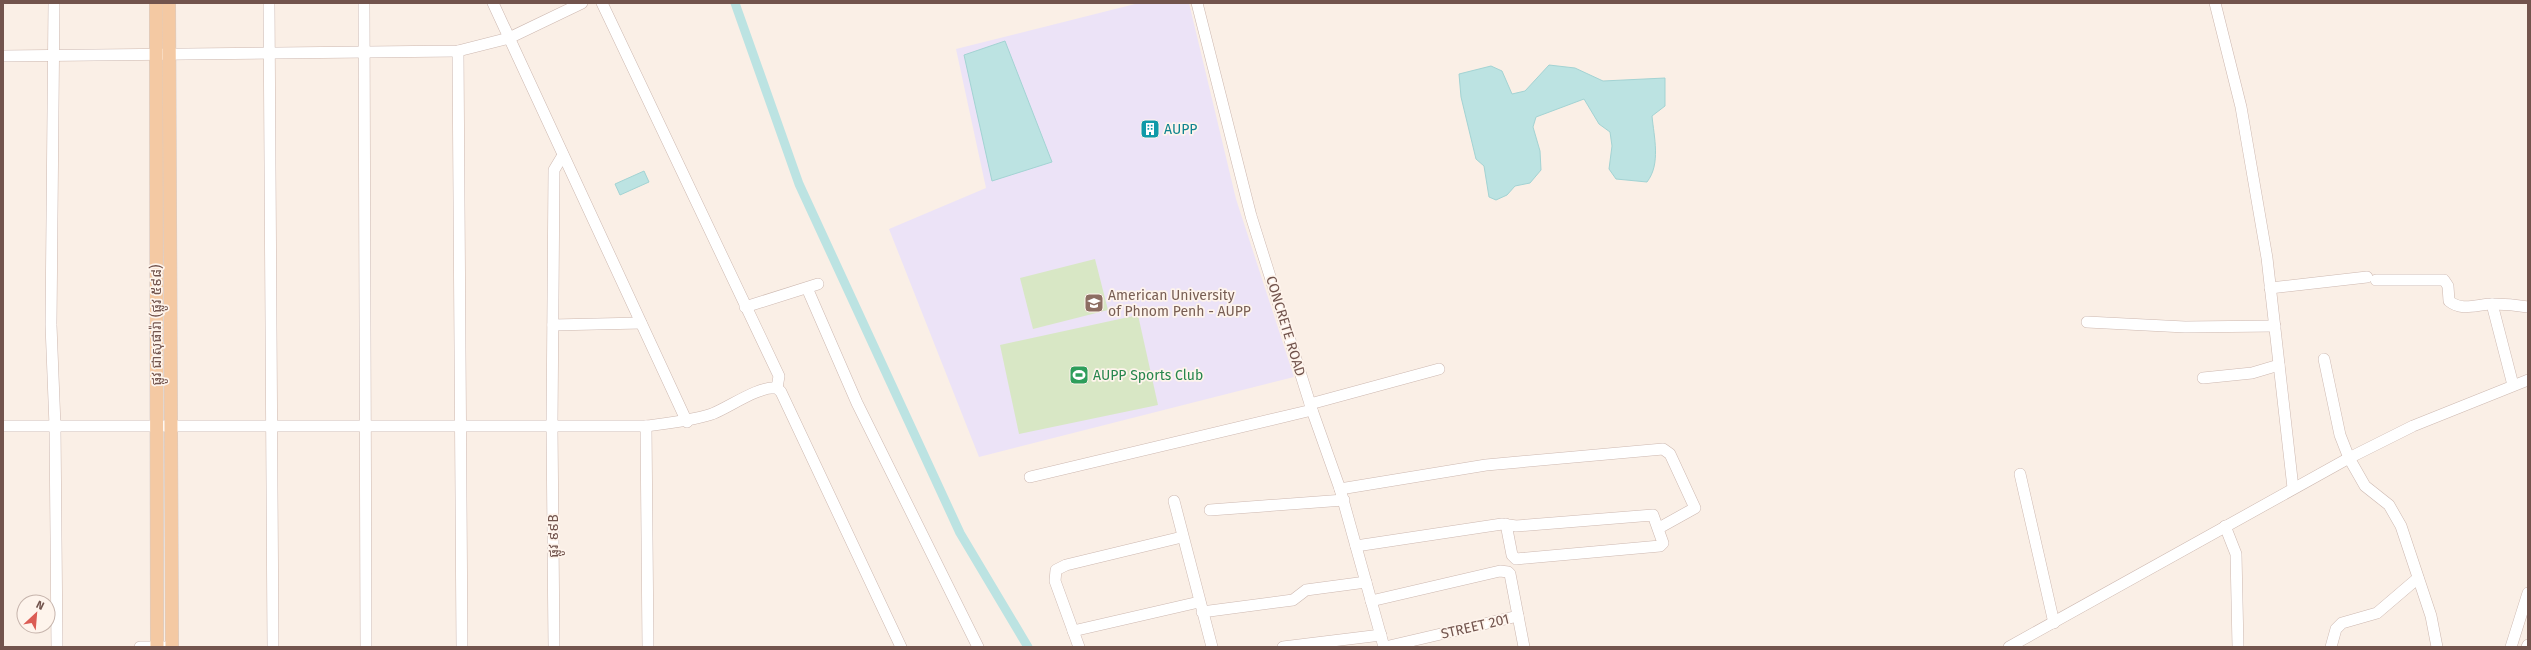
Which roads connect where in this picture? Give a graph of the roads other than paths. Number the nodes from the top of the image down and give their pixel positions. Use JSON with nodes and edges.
{"nodes":[{"id":1,"x":54,"y":3,"type":"edge"},
{"id":2,"x":156,"y":3,"type":"edge"},
{"id":3,"x":169,"y":3,"type":"edge"},
{"id":4,"x":268,"y":3,"type":"edge"},
{"id":5,"x":364,"y":3,"type":"edge"},
{"id":6,"x":493,"y":3,"type":"edge"},
{"id":7,"x":582,"y":3,"type":"edge"},
{"id":8,"x":602,"y":3,"type":"edge"},
{"id":9,"x":1197,"y":3,"type":"edge"},
{"id":10,"x":2215,"y":3,"type":"edge"},
{"id":11,"x":510,"y":38,"type":"junction"},
{"id":12,"x":458,"y":51,"type":"junction"},
{"id":13,"x":362,"y":52,"type":"junction"},
{"id":14,"x":269,"y":53,"type":"junction"},
{"id":15,"x":155,"y":55,"type":"junction"},
{"id":16,"x":170,"y":55,"type":"junction"},
{"id":17,"x":3,"y":56,"type":"edge"},
{"id":18,"x":55,"y":56,"type":"junction"},
{"id":19,"x":563,"y":155,"type":"junction"},
{"id":20,"x":818,"y":284,"type":"dead end"},
{"id":21,"x":807,"y":288,"type":"junction"},
{"id":22,"x":2270,"y":288,"type":"junction"},
{"id":23,"x":2492,"y":304,"type":"junction"},
{"id":24,"x":745,"y":307,"type":"junction"},
{"id":25,"x":2528,"y":307,"type":"edge"},
{"id":26,"x":2087,"y":322,"type":"dead end"},
{"id":27,"x":641,"y":323,"type":"junction"},
{"id":28,"x":553,"y":324,"type":"junction"},
{"id":29,"x":2275,"y":326,"type":"junction"},
{"id":30,"x":2324,"y":359,"type":"dead end"},
{"id":31,"x":2279,"y":365,"type":"junction"},
{"id":32,"x":1438,"y":369,"type":"dead end"},
{"id":33,"x":2203,"y":378,"type":"dead end"},
{"id":34,"x":2528,"y":380,"type":"edge"},
{"id":35,"x":2513,"y":385,"type":"junction"},
{"id":36,"x":777,"y":388,"type":"junction"},
{"id":37,"x":1311,"y":407,"type":"junction"},
{"id":38,"x":687,"y":422,"type":"junction"},
{"id":39,"x":156,"y":424,"type":"junction"},
{"id":40,"x":171,"y":424,"type":"junction"},
{"id":41,"x":366,"y":425,"type":"junction"},
{"id":42,"x":3,"y":426,"type":"edge"},
{"id":43,"x":55,"y":426,"type":"junction"},
{"id":44,"x":272,"y":426,"type":"junction"},
{"id":45,"x":460,"y":426,"type":"junction"},
{"id":46,"x":552,"y":426,"type":"junction"},
{"id":47,"x":646,"y":426,"type":"junction"},
{"id":48,"x":2349,"y":458,"type":"junction"},
{"id":49,"x":2020,"y":474,"type":"dead end"},
{"id":50,"x":1030,"y":478,"type":"dead end"},
{"id":51,"x":2293,"y":488,"type":"junction"},
{"id":52,"x":1340,"y":489,"type":"junction"},
{"id":53,"x":1344,"y":500,"type":"junction"},
{"id":54,"x":1174,"y":501,"type":"dead end"},
{"id":55,"x":1210,"y":510,"type":"dead end"},
{"id":56,"x":1506,"y":524,"type":"junction"},
{"id":57,"x":2225,"y":526,"type":"junction"},
{"id":58,"x":1659,"y":528,"type":"junction"},
{"id":59,"x":1182,"y":537,"type":"junction"},
{"id":60,"x":1356,"y":546,"type":"junction"},
{"id":61,"x":2418,"y":578,"type":"junction"},
{"id":62,"x":1366,"y":582,"type":"junction"},
{"id":63,"x":2528,"y":593,"type":"edge"},
{"id":64,"x":1371,"y":601,"type":"junction"},
{"id":65,"x":1201,"y":607,"type":"junction"},
{"id":66,"x":1518,"y":616,"type":"junction"},
{"id":67,"x":2054,"y":623,"type":"junction"},
{"id":68,"x":1073,"y":631,"type":"junction"},
{"id":69,"x":1381,"y":636,"type":"junction"},
{"id":70,"x":57,"y":647,"type":"edge"},
{"id":71,"x":140,"y":647,"type":"edge"},
{"id":72,"x":157,"y":647,"type":"edge"},
{"id":73,"x":172,"y":647,"type":"edge"},
{"id":74,"x":273,"y":647,"type":"edge"},
{"id":75,"x":366,"y":647,"type":"edge"},
{"id":76,"x":462,"y":647,"type":"edge"},
{"id":77,"x":554,"y":647,"type":"edge"},
{"id":78,"x":648,"y":647,"type":"edge"},
{"id":79,"x":901,"y":647,"type":"edge"},
{"id":80,"x":978,"y":647,"type":"edge"},
{"id":81,"x":1079,"y":647,"type":"edge"},
{"id":82,"x":1212,"y":647,"type":"edge"},
{"id":83,"x":1283,"y":647,"type":"edge"},
{"id":84,"x":1384,"y":647,"type":"edge"},
{"id":85,"x":1524,"y":647,"type":"edge"},
{"id":86,"x":2009,"y":647,"type":"edge"},
{"id":87,"x":2238,"y":647,"type":"edge"},
{"id":88,"x":2331,"y":647,"type":"edge"},
{"id":89,"x":2437,"y":647,"type":"edge"},
{"id":90,"x":2511,"y":647,"type":"edge"}],
"edges":[{"from":1,"to":18,"type":"street"},
{"from":2,"to":15,"type":"main road","name":"ផ្លូវ ជាសុផារ៉ា (ផ្លូវ ៥៩៨)"},
{"from":3,"to":16,"type":"main road","name":"ផ្លូវ ជាសុផារ៉ា (ផ្លូវ ៥៩៨)"},
{"from":4,"to":14,"type":"street"},
{"from":5,"to":13,"type":"street"},
{"from":6,"to":11,"type":"street"},
{"from":7,"to":11,"type":"street"},
{"from":8,"to":24,"type":"street"},
{"from":9,"to":37,"type":"street","name":"CONCRETE ROAD"},
{"from":10,"to":22,"type":"street"},
{"from":11,"to":12,"type":"street"},
{"from":11,"to":19,"type":"street"},
{"from":12,"to":13,"type":"street"},
{"from":12,"to":45,"type":"street"},
{"from":13,"to":14,"type":"street"},
{"from":13,"to":41,"type":"street"},
{"from":14,"to":16,"type":"street"},
{"from":14,"to":44,"type":"street"},
{"from":15,"to":16,"type":"street"},
{"from":15,"to":18,"type":"street"},
{"from":15,"to":39,"type":"main road","name":"ផ្លូវ ជាសុផារ៉ា (ផ្លូវ ៥៩៨)"},
{"from":16,"to":40,"type":"main road","name":"ផ្លូវ ជាសុផារ៉ា (ផ្លូវ ៥៩៨)"},
{"from":17,"to":18,"type":"street"},
{"from":18,"to":43,"type":"street"},
{"from":19,"to":27,"type":"street"},
{"from":19,"to":28,"type":"street","name":"ផ្លូវ ៩៩B"},
{"from":20,"to":21,"type":"street"},
{"from":21,"to":24,"type":"street"},
{"from":21,"to":80,"type":"street"},
{"from":22,"to":23,"type":"street"},
{"from":22,"to":29,"type":"street"},
{"from":23,"to":25,"type":"street"},
{"from":23,"to":35,"type":"street"},
{"from":24,"to":36,"type":"street"},
{"from":26,"to":29,"type":"street"},
{"from":27,"to":28,"type":"street"},
{"from":27,"to":38,"type":"street"},
{"from":28,"to":46,"type":"street","name":"ផ្លូវ ៩៩B"},
{"from":29,"to":31,"type":"street"},
{"from":30,"to":48,"type":"street"},
{"from":31,"to":33,"type":"street"},
{"from":31,"to":51,"type":"street"},
{"from":32,"to":37,"type":"street"},
{"from":34,"to":35,"type":"street"},
{"from":35,"to":48,"type":"street"},
{"from":36,"to":38,"type":"street"},
{"from":36,"to":79,"type":"street"},
{"from":37,"to":50,"type":"street"},
{"from":37,"to":52,"type":"street","name":"CONCRETE ROAD"},
{"from":38,"to":47,"type":"street"},
{"from":39,"to":40,"type":"street"},
{"from":39,"to":43,"type":"street"},
{"from":39,"to":72,"type":"main road","name":"ផ្លូវ ជាសុផារ៉ា (ផ្លូវ ៥៩៨)"},
{"from":40,"to":44,"type":"street"},
{"from":40,"to":73,"type":"main road","name":"ផ្លូវ ជាសុផារ៉ា (ផ្លូវ ៥៩៨)"},
{"from":41,"to":44,"type":"street"},
{"from":41,"to":45,"type":"street"},
{"from":41,"to":75,"type":"street"},
{"from":42,"to":43,"type":"street"},
{"from":43,"to":70,"type":"street"},
{"from":44,"to":74,"type":"street"},
{"from":45,"to":46,"type":"street"},
{"from":45,"to":76,"type":"street"},
{"from":46,"to":47,"type":"street"},
{"from":46,"to":77,"type":"street","name":"ផ្លូវ ៩៩B"},
{"from":47,"to":78,"type":"street"},
{"from":48,"to":51,"type":"street"},
{"from":48,"to":61,"type":"street"},
{"from":49,"to":67,"type":"street"},
{"from":51,"to":57,"type":"street"},
{"from":52,"to":53,"type":"street","name":"CONCRETE ROAD"},
{"from":52,"to":58,"type":"street"},
{"from":53,"to":55,"type":"street"},
{"from":53,"to":60,"type":"street","name":"CONCRETE ROAD"},
{"from":54,"to":59,"type":"street"},
{"from":56,"to":58,"type":"street"},
{"from":56,"to":58,"type":"street"},
{"from":56,"to":60,"type":"street"},
{"from":57,"to":67,"type":"street"},
{"from":57,"to":87,"type":"street"},
{"from":59,"to":65,"type":"street"},
{"from":59,"to":68,"type":"street"},
{"from":60,"to":62,"type":"street","name":"CONCRETE ROAD"},
{"from":61,"to":88,"type":"street"},
{"from":61,"to":89,"type":"street"},
{"from":62,"to":64,"type":"street","name":"CONCRETE ROAD"},
{"from":62,"to":65,"type":"street"},
{"from":63,"to":90,"type":"street"},
{"from":64,"to":66,"type":"street"},
{"from":64,"to":69,"type":"street","name":"CONCRETE ROAD"},
{"from":65,"to":68,"type":"street"},
{"from":65,"to":82,"type":"street"},
{"from":66,"to":84,"type":"street","name":"STREET 201"},
{"from":66,"to":85,"type":"street"},
{"from":67,"to":86,"type":"street"},
{"from":68,"to":81,"type":"street"},
{"from":69,"to":83,"type":"street"},
{"from":69,"to":84,"type":"street","name":"CONCRETE ROAD"},
{"from":71,"to":72,"type":"street"},
{"from":72,"to":73,"type":"street"}]}
